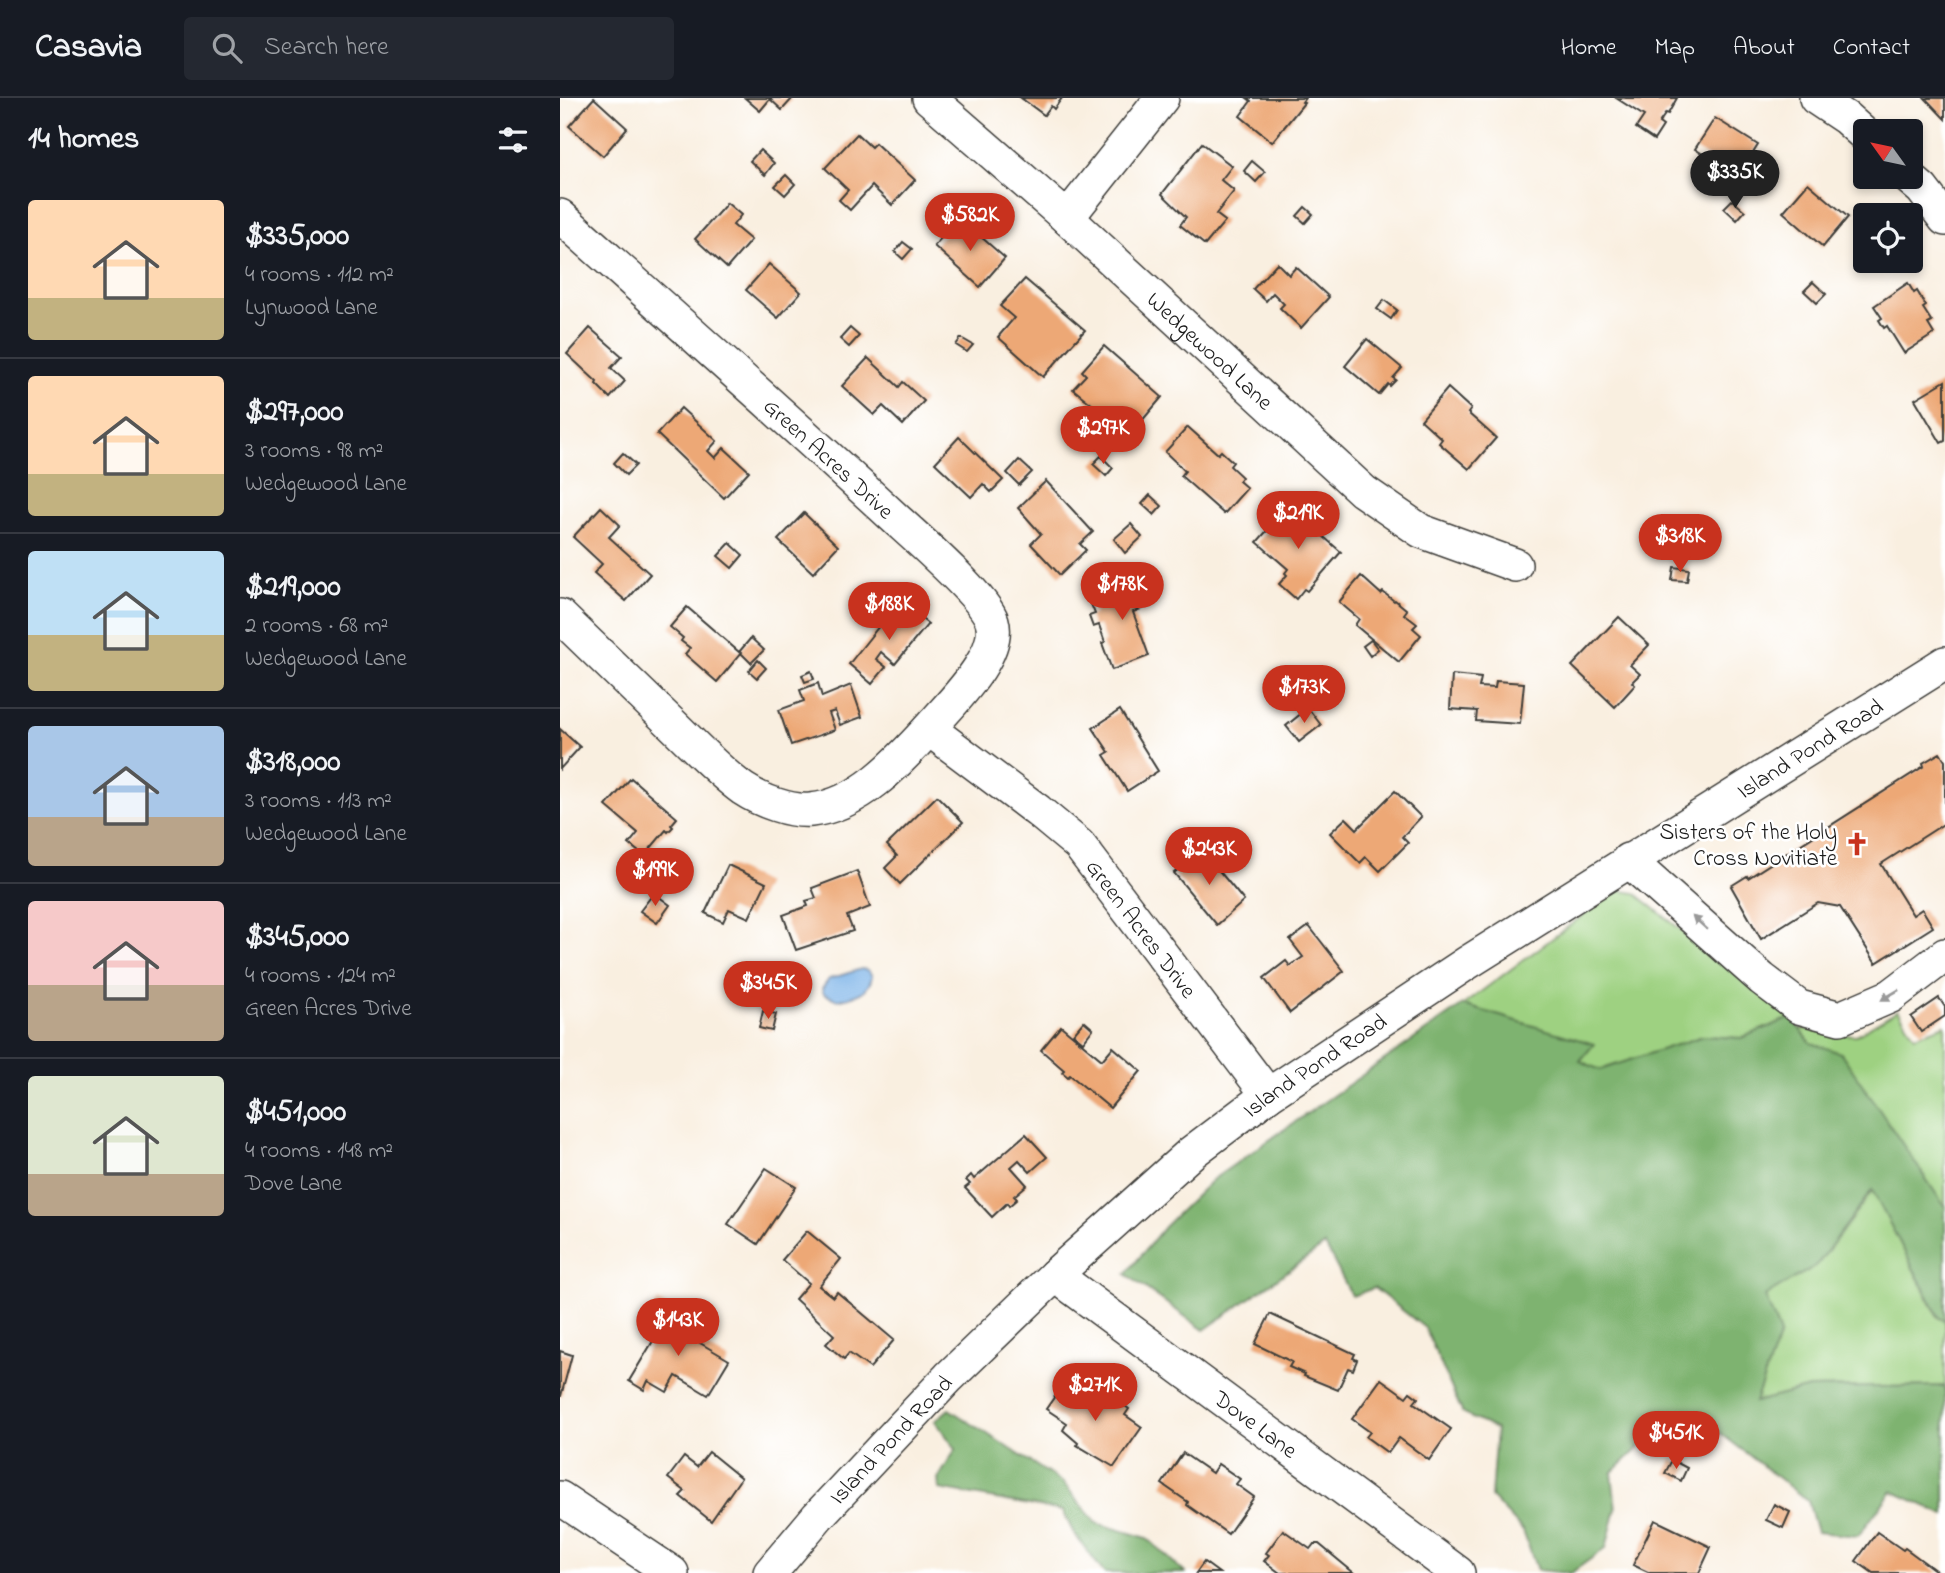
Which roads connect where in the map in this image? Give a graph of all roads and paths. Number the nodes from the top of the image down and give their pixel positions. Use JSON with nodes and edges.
{"nodes":[{"id":1,"x":929,"y":98,"type":"edge"},
{"id":2,"x":1162,"y":98,"type":"edge"},
{"id":3,"x":1816,"y":98,"type":"edge"},
{"id":4,"x":1853,"y":124,"type":"edge"},
{"id":5,"x":1922,"y":189,"type":"edge"},
{"id":6,"x":560,"y":216,"type":"edge"},
{"id":7,"x":1067,"y":218,"type":"junction"},
{"id":8,"x":1945,"y":219,"type":"edge"},
{"id":9,"x":1515,"y":565,"type":"dead end"},
{"id":10,"x":560,"y":616,"type":"edge"},
{"id":11,"x":1945,"y":663,"type":"edge"},
{"id":12,"x":929,"y":729,"type":"junction"},
{"id":13,"x":1628,"y":860,"type":"junction"},
{"id":14,"x":1945,"y":955,"type":"edge"},
{"id":15,"x":1268,"y":1095,"type":"junction"},
{"id":16,"x":1055,"y":1275,"type":"junction"},
{"id":17,"x":560,"y":1498,"type":"edge"},
{"id":18,"x":671,"y":1573,"type":"edge"},
{"id":19,"x":770,"y":1573,"type":"edge"},
{"id":20,"x":1458,"y":1573,"type":"edge"}],
"edges":[{"from":1,"to":7,"type":"street","name":"Wedgewood Lane"},
{"from":2,"to":7,"type":"street"},
{"from":3,"to":4,"type":"street"},
{"from":5,"to":8,"type":"street"},
{"from":6,"to":12,"type":"street","name":"Green Acres Drive"},
{"from":7,"to":9,"type":"street","name":"Wedgewood Lane"},
{"from":10,"to":12,"type":"street","name":"Green Acres Drive"},
{"from":11,"to":13,"type":"street","name":"Island Pond Road"},
{"from":12,"to":15,"type":"street","name":"Green Acres Drive"},
{"from":14,"to":13,"type":"street","one_way":true},
{"from":13,"to":15,"type":"street","name":"Island Pond Road"},
{"from":15,"to":16,"type":"street","name":"Island Pond Road"},
{"from":16,"to":19,"type":"street","name":"Island Pond Road"},
{"from":16,"to":20,"type":"street","name":"Dove Lane"},
{"from":17,"to":18,"type":"street"}]}
